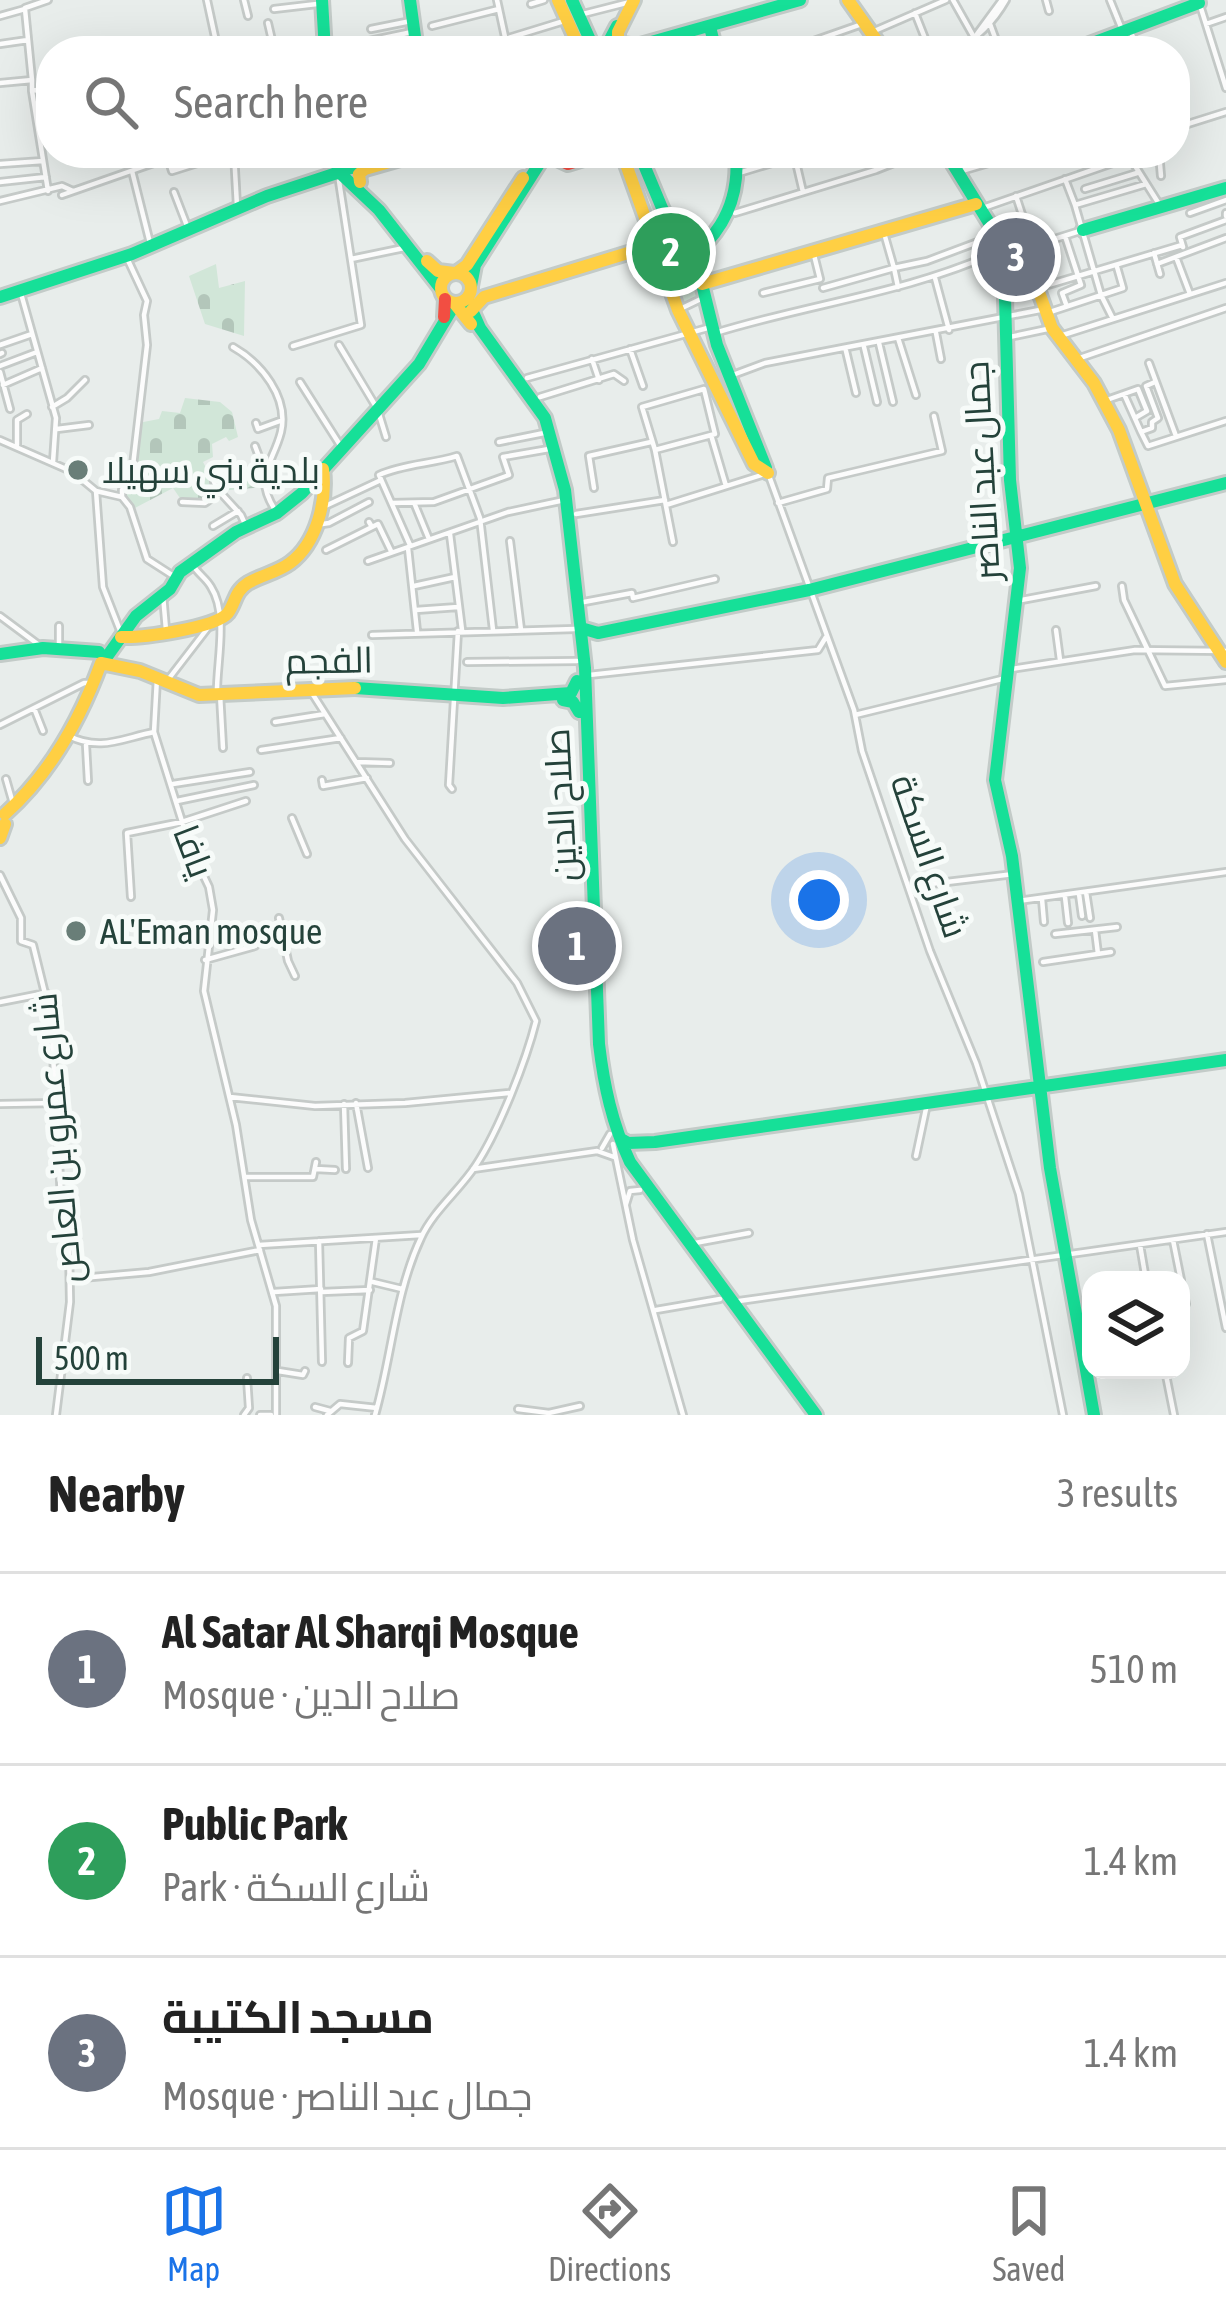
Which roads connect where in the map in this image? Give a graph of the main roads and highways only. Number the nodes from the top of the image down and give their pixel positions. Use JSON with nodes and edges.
{"nodes":[{"id":1,"x":558,"y":0,"type":"edge"},
{"id":2,"x":572,"y":0,"type":"edge"},
{"id":3,"x":800,"y":0,"type":"edge"},
{"id":4,"x":812,"y":0,"type":"edge"},
{"id":5,"x":318,"y":1,"type":"edge"},
{"id":6,"x":411,"y":1,"type":"edge"},
{"id":7,"x":632,"y":1,"type":"edge"},
{"id":8,"x":853,"y":2,"type":"edge"},
{"id":9,"x":1198,"y":2,"type":"edge"},
{"id":10,"x":573,"y":18,"type":"junction"},
{"id":11,"x":709,"y":29,"type":"junction"},
{"id":12,"x":318,"y":36,"type":"edge"},
{"id":13,"x":413,"y":36,"type":"edge"},
{"id":14,"x":413,"y":36,"type":"edge"},
{"id":15,"x":577,"y":36,"type":"edge"},
{"id":16,"x":595,"y":36,"type":"edge"},
{"id":17,"x":615,"y":36,"type":"edge"},
{"id":18,"x":672,"y":36,"type":"edge"},
{"id":19,"x":711,"y":36,"type":"edge"},
{"id":20,"x":875,"y":36,"type":"edge"},
{"id":21,"x":1110,"y":36,"type":"edge"},
{"id":22,"x":340,"y":168,"type":"edge"},
{"id":23,"x":354,"y":168,"type":"edge"},
{"id":24,"x":368,"y":168,"type":"edge"},
{"id":25,"x":533,"y":168,"type":"edge"},
{"id":26,"x":534,"y":168,"type":"edge"},
{"id":27,"x":628,"y":168,"type":"edge"},
{"id":28,"x":645,"y":168,"type":"edge"},
{"id":29,"x":738,"y":168,"type":"edge"},
{"id":30,"x":741,"y":168,"type":"edge"},
{"id":31,"x":957,"y":168,"type":"edge"},
{"id":32,"x":341,"y":171,"type":"junction"},
{"id":33,"x":360,"y":182,"type":"junction"},
{"id":34,"x":1226,"y":188,"type":"edge"},
{"id":35,"x":980,"y":207,"type":"junction"},
{"id":36,"x":1083,"y":230,"type":"road end"},
{"id":37,"x":406,"y":241,"type":"junction"},
{"id":38,"x":679,"y":242,"type":"junction"},
{"id":39,"x":654,"y":243,"type":"junction"},
{"id":40,"x":1001,"y":244,"type":"junction"},
{"id":41,"x":704,"y":245,"type":"junction"},
{"id":42,"x":470,"y":262,"type":"junction"},
{"id":43,"x":692,"y":264,"type":"junction"},
{"id":44,"x":432,"y":266,"type":"junction"},
{"id":45,"x":455,"y":273,"type":"junction"},
{"id":46,"x":664,"y":274,"type":"junction"},
{"id":47,"x":704,"y":290,"type":"junction"},
{"id":48,"x":0,"y":296,"type":"edge"},
{"id":49,"x":461,"y":300,"type":"junction"},
{"id":50,"x":376,"y":406,"type":"junction"},
{"id":51,"x":323,"y":469,"type":"junction"},
{"id":52,"x":1226,"y":483,"type":"edge"},
{"id":53,"x":1147,"y":506,"type":"junction"},
{"id":54,"x":1021,"y":536,"type":"junction"},
{"id":55,"x":571,"y":548,"type":"junction"},
{"id":56,"x":573,"y":570,"type":"junction"},
{"id":57,"x":174,"y":576,"type":"junction"},
{"id":58,"x":578,"y":628,"type":"junction"},
{"id":59,"x":608,"y":631,"type":"junction"},
{"id":60,"x":0,"y":654,"type":"edge"},
{"id":61,"x":579,"y":654,"type":"junction"},
{"id":62,"x":1224,"y":654,"type":"edge"},
{"id":63,"x":106,"y":656,"type":"junction"},
{"id":64,"x":1008,"y":672,"type":"junction"},
{"id":65,"x":580,"y":679,"type":"junction"},
{"id":66,"x":552,"y":698,"type":"junction"},
{"id":67,"x":579,"y":712,"type":"junction"},
{"id":68,"x":5,"y":820,"type":"edge"},
{"id":69,"x":588,"y":826,"type":"junction"},
{"id":70,"x":1018,"y":901,"type":"junction"},
{"id":71,"x":1226,"y":1060,"type":"edge"},
{"id":72,"x":1040,"y":1084,"type":"junction"},
{"id":73,"x":655,"y":1142,"type":"junction"},
{"id":74,"x":614,"y":1143,"type":"junction"},
{"id":75,"x":630,"y":1162,"type":"junction"},
{"id":76,"x":726,"y":1300,"type":"junction"},
{"id":77,"x":788,"y":1384,"type":"junction"},
{"id":78,"x":806,"y":1415,"type":"edge"},
{"id":79,"x":816,"y":1415,"type":"edge"},
{"id":80,"x":1094,"y":1415,"type":"edge"}],
"edges":[{"from":1,"to":10,"type":"main road"},
{"from":2,"to":10,"type":"main road"},
{"from":3,"to":11,"type":"main road"},
{"from":4,"to":11,"type":"main road"},
{"from":5,"to":12,"type":"main road"},
{"from":6,"to":13,"type":"main road"},
{"from":6,"to":14,"type":"main road"},
{"from":7,"to":17,"type":"main road"},
{"from":8,"to":20,"type":"main road"},
{"from":9,"to":21,"type":"main road"},
{"from":10,"to":15,"type":"main road"},
{"from":10,"to":16,"type":"main road"},
{"from":11,"to":18,"type":"main road"},
{"from":11,"to":19,"type":"main road"},
{"from":22,"to":32,"type":"main road","name":"صلاح الدين"},
{"from":23,"to":32,"type":"main road"},
{"from":24,"to":33,"type":"main road"},
{"from":25,"to":42,"type":"main road"},
{"from":26,"to":49,"type":"main road"},
{"from":27,"to":39,"type":"main road","name":"شارع السكة"},
{"from":28,"to":38,"type":"main road","name":"شارع السكة"},
{"from":29,"to":41,"type":"main road"},
{"from":30,"to":43,"type":"main road"},
{"from":31,"to":35,"type":"main road","name":"جمال عبد الناصر"},
{"from":32,"to":33,"type":"main road","name":"صلاح الدين"},
{"from":32,"to":37,"type":"main road","name":"صلاح الدين"},
{"from":32,"to":48,"type":"main road"},
{"from":33,"to":37,"type":"main road","name":"صلاح الدين"},
{"from":34,"to":36,"type":"main road"},
{"from":35,"to":40,"type":"main road","name":"جمال عبد الناصر"},
{"from":35,"to":47,"type":"main road"},
{"from":37,"to":44,"type":"main road","name":"صلاح الدين"},
{"from":37,"to":49,"type":"main road","name":"صلاح الدين"},
{"from":38,"to":41,"type":"main road"},
{"from":38,"to":43,"type":"main road","name":"شارع السكة"},
{"from":39,"to":46,"type":"main road","name":"شارع السكة"},
{"from":39,"to":49,"type":"main road"},
{"from":40,"to":53,"type":"main road"},
{"from":40,"to":54,"type":"main road","name":"جمال عبد الناصر"},
{"from":41,"to":43,"type":"main road"},
{"from":42,"to":44,"type":"main road"},
{"from":42,"to":45,"type":"main road"},
{"from":43,"to":46,"type":"main road"},
{"from":43,"to":47,"type":"main road","name":"شارع السكة"},
{"from":44,"to":45,"type":"main road"},
{"from":45,"to":49,"type":"main road"},
{"from":45,"to":49,"type":"main road"},
{"from":46,"to":47,"type":"main road","name":"شارع السكة"},
{"from":49,"to":50,"type":"main road"},
{"from":49,"to":50,"type":"main road"},
{"from":49,"to":55,"type":"main road","name":"صلاح الدين"},
{"from":49,"to":55,"type":"main road","name":"صلاح الدين"},
{"from":50,"to":51,"type":"main road"},
{"from":50,"to":57,"type":"main road"},
{"from":51,"to":57,"type":"main road"},
{"from":51,"to":63,"type":"main road"},
{"from":52,"to":53,"type":"main road"},
{"from":53,"to":54,"type":"main road"},
{"from":53,"to":62,"type":"main road"},
{"from":54,"to":59,"type":"main road"},
{"from":54,"to":64,"type":"main road","name":"جمال عبد الناصر"},
{"from":55,"to":56,"type":"main road","name":"صلاح الدين"},
{"from":56,"to":58,"type":"main road","name":"صلاح الدين"},
{"from":56,"to":58,"type":"main road","name":"صلاح الدين"},
{"from":57,"to":63,"type":"main road"},
{"from":57,"to":63,"type":"main road"},
{"from":58,"to":59,"type":"main road"},
{"from":58,"to":61,"type":"main road","name":"صلاح الدين"},
{"from":59,"to":61,"type":"main road"},
{"from":60,"to":63,"type":"main road","name":"الفجم"},
{"from":61,"to":65,"type":"main road","name":"صلاح الدين"},
{"from":63,"to":66,"type":"main road","name":"الفجم"},
{"from":63,"to":68,"type":"main road"},
{"from":64,"to":70,"type":"main road","name":"جمال عبد الناصر"},
{"from":64,"to":70,"type":"main road","name":"جمال عبد الناصر"},
{"from":65,"to":66,"type":"main road"},
{"from":65,"to":67,"type":"main road","name":"صلاح الدين"},
{"from":65,"to":69,"type":"main road","name":"صلاح الدين"},
{"from":66,"to":67,"type":"main road"},
{"from":67,"to":69,"type":"main road","name":"صلاح الدين"},
{"from":69,"to":74,"type":"main road","name":"صلاح الدين"},
{"from":70,"to":72,"type":"main road","name":"جمال عبد الناصر"},
{"from":71,"to":72,"type":"main road"},
{"from":72,"to":73,"type":"main road"},
{"from":72,"to":80,"type":"main road","name":"جمال عبد الناصر"},
{"from":73,"to":74,"type":"main road"},
{"from":73,"to":75,"type":"main road"},
{"from":74,"to":75,"type":"main road","name":"صلاح الدين"},
{"from":74,"to":76,"type":"main road","name":"صلاح الدين"},
{"from":75,"to":76,"type":"main road","name":"صلاح الدين"},
{"from":76,"to":77,"type":"main road","name":"صلاح الدين"},
{"from":77,"to":78,"type":"main road","name":"صلاح الدين"},
{"from":77,"to":79,"type":"main road","name":"صلاح الدين"}]}
